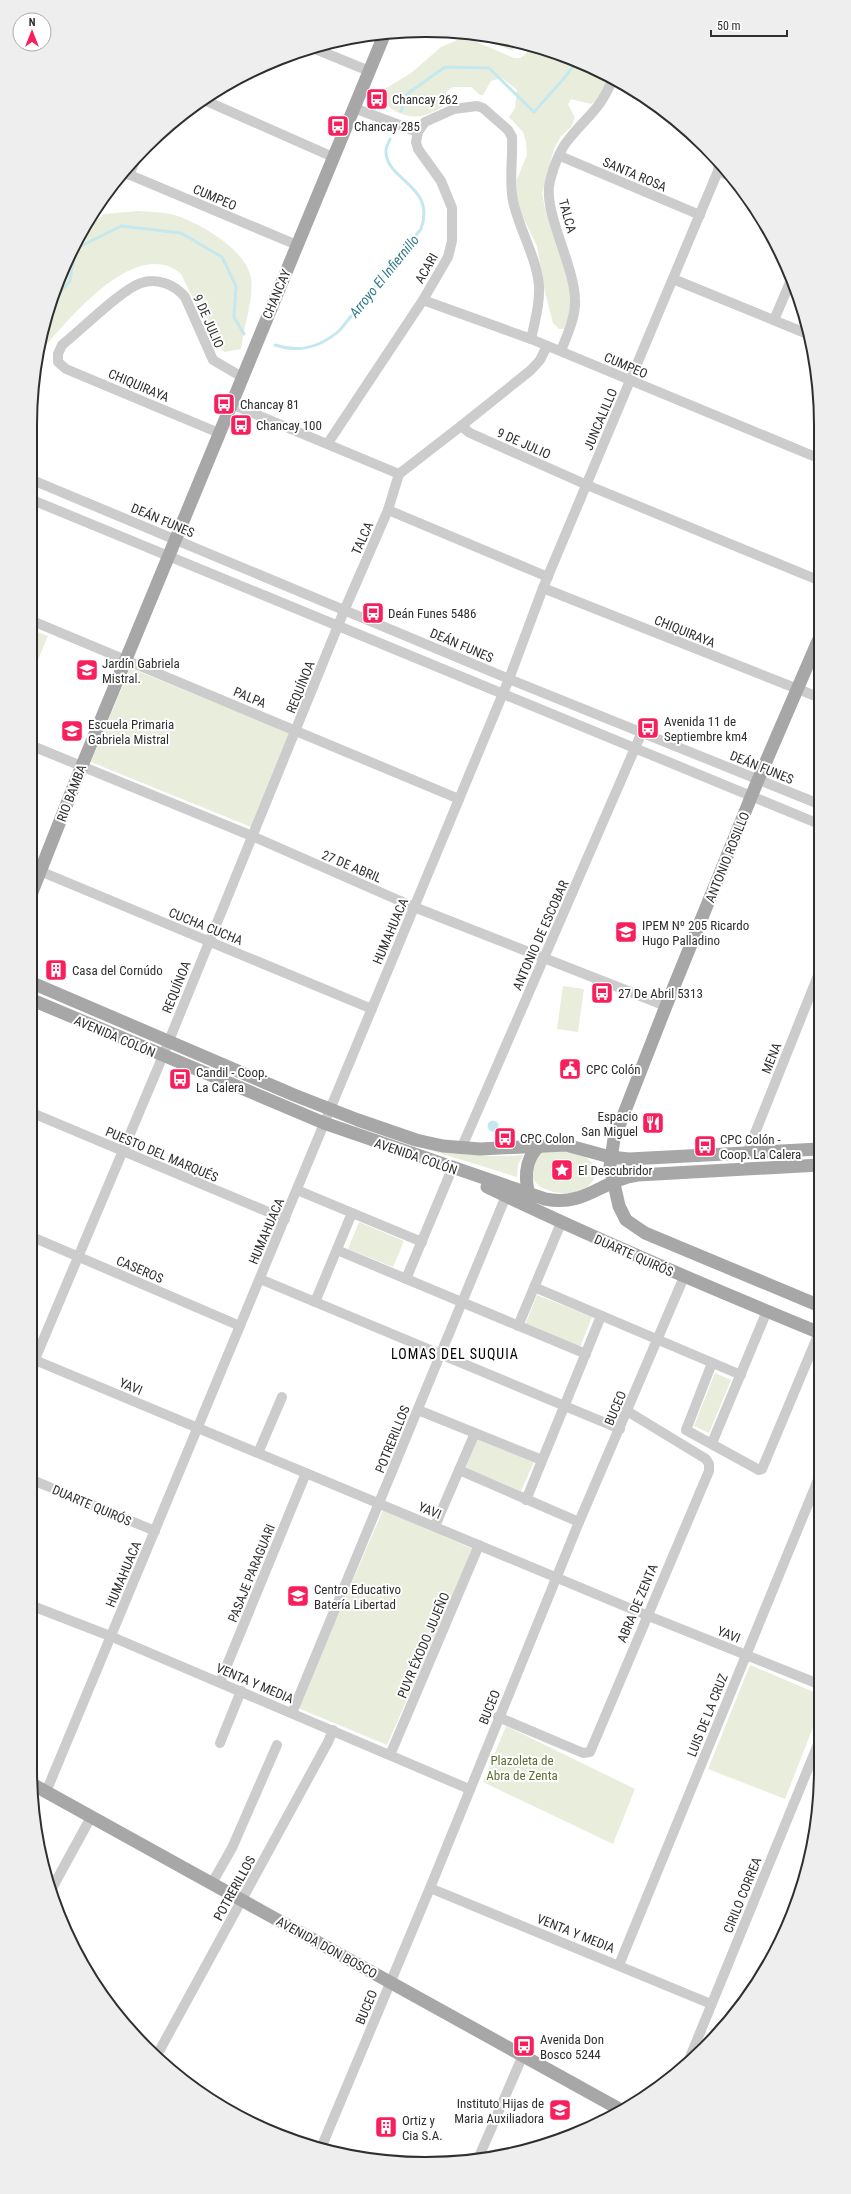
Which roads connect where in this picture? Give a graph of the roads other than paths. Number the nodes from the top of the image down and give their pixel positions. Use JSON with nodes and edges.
{"nodes":[{"id":1,"x":382,"y":39,"type":"edge"},
{"id":2,"x":321,"y":51,"type":"edge"},
{"id":3,"x":369,"y":71,"type":"junction"},
{"id":4,"x":610,"y":84,"type":"edge"},
{"id":5,"x":209,"y":102,"type":"edge"},
{"id":6,"x":354,"y":108,"type":"junction"},
{"id":7,"x":418,"y":132,"type":"junction"},
{"id":8,"x":560,"y":156,"type":"junction"},
{"id":9,"x":333,"y":157,"type":"junction"},
{"id":10,"x":718,"y":169,"type":"edge"},
{"id":11,"x":128,"y":175,"type":"edge"},
{"id":12,"x":700,"y":215,"type":"junction"},
{"id":13,"x":297,"y":245,"type":"junction"},
{"id":14,"x":673,"y":279,"type":"junction"},
{"id":15,"x":788,"y":287,"type":"edge"},
{"id":16,"x":423,"y":300,"type":"junction"},
{"id":17,"x":774,"y":320,"type":"junction"},
{"id":18,"x":803,"y":332,"type":"edge"},
{"id":19,"x":531,"y":339,"type":"junction"},
{"id":20,"x":547,"y":346,"type":"junction"},
{"id":21,"x":561,"y":352,"type":"junction"},
{"id":22,"x":58,"y":354,"type":"joint"},
{"id":23,"x":242,"y":377,"type":"junction"},
{"id":24,"x":630,"y":381,"type":"junction"},
{"id":25,"x":231,"y":404,"type":"junction"},
{"id":26,"x":461,"y":426,"type":"junction"},
{"id":27,"x":219,"y":433,"type":"junction"},
{"id":28,"x":328,"y":443,"type":"junction"},
{"id":29,"x":814,"y":456,"type":"edge"},
{"id":30,"x":399,"y":474,"type":"junction"},
{"id":31,"x":37,"y":481,"type":"edge"},
{"id":32,"x":587,"y":485,"type":"junction"},
{"id":33,"x":37,"y":502,"type":"edge"},
{"id":34,"x":388,"y":510,"type":"junction"},
{"id":35,"x":175,"y":539,"type":"junction"},
{"id":36,"x":168,"y":556,"type":"junction"},
{"id":37,"x":548,"y":577,"type":"junction"},
{"id":38,"x":814,"y":578,"type":"edge"},
{"id":39,"x":543,"y":588,"type":"junction"},
{"id":40,"x":344,"y":611,"type":"junction"},
{"id":41,"x":37,"y":623,"type":"edge"},
{"id":42,"x":338,"y":626,"type":"junction"},
{"id":43,"x":814,"y":651,"type":"edge"},
{"id":44,"x":126,"y":660,"type":"junction"},
{"id":45,"x":509,"y":679,"type":"junction"},
{"id":46,"x":798,"y":689,"type":"junction"},
{"id":47,"x":503,"y":694,"type":"junction"},
{"id":48,"x":814,"y":695,"type":"edge"},
{"id":49,"x":296,"y":731,"type":"junction"},
{"id":50,"x":642,"y":732,"type":"junction"},
{"id":51,"x":37,"y":748,"type":"edge"},
{"id":52,"x":636,"y":748,"type":"junction"},
{"id":53,"x":80,"y":768,"type":"junction"},
{"id":54,"x":758,"y":780,"type":"junction"},
{"id":55,"x":752,"y":796,"type":"junction"},
{"id":56,"x":459,"y":799,"type":"junction"},
{"id":57,"x":814,"y":802,"type":"edge"},
{"id":58,"x":814,"y":822,"type":"edge"},
{"id":59,"x":252,"y":836,"type":"junction"},
{"id":60,"x":37,"y":865,"type":"edge"},
{"id":61,"x":37,"y":871,"type":"edge"},
{"id":62,"x":414,"y":907,"type":"junction"},
{"id":63,"x":208,"y":941,"type":"junction"},
{"id":64,"x":545,"y":957,"type":"junction"},
{"id":65,"x":37,"y":985,"type":"edge"},
{"id":66,"x":814,"y":986,"type":"edge"},
{"id":67,"x":37,"y":1002,"type":"edge"},
{"id":68,"x":666,"y":1006,"type":"junction"},
{"id":69,"x":372,"y":1009,"type":"junction"},
{"id":70,"x":168,"y":1042,"type":"junction"},
{"id":71,"x":162,"y":1056,"type":"junction"},
{"id":72,"x":330,"y":1109,"type":"junction"},
{"id":73,"x":37,"y":1115,"type":"edge"},
{"id":74,"x":324,"y":1124,"type":"junction"},
{"id":75,"x":539,"y":1146,"type":"junction"},
{"id":76,"x":461,"y":1148,"type":"junction"},
{"id":77,"x":814,"y":1149,"type":"edge"},
{"id":78,"x":122,"y":1152,"type":"junction"},
{"id":79,"x":747,"y":1153,"type":"junction"},
{"id":80,"x":610,"y":1157,"type":"junction"},
{"id":81,"x":814,"y":1165,"type":"edge"},
{"id":82,"x":452,"y":1169,"type":"junction"},
{"id":83,"x":612,"y":1182,"type":"junction"},
{"id":84,"x":297,"y":1190,"type":"junction"},
{"id":85,"x":529,"y":1194,"type":"junction"},
{"id":86,"x":506,"y":1196,"type":"junction"},
{"id":87,"x":534,"y":1210,"type":"junction"},
{"id":88,"x":352,"y":1213,"type":"junction"},
{"id":89,"x":285,"y":1219,"type":"junction"},
{"id":90,"x":561,"y":1223,"type":"junction"},
{"id":91,"x":37,"y":1239,"type":"edge"},
{"id":92,"x":422,"y":1242,"type":"junction"},
{"id":93,"x":337,"y":1250,"type":"junction"},
{"id":94,"x":78,"y":1256,"type":"junction"},
{"id":95,"x":684,"y":1277,"type":"junction"},
{"id":96,"x":260,"y":1279,"type":"junction"},
{"id":97,"x":406,"y":1279,"type":"junction"},
{"id":98,"x":534,"y":1287,"type":"junction"},
{"id":99,"x":314,"y":1302,"type":"junction"},
{"id":100,"x":462,"y":1302,"type":"junction"},
{"id":101,"x":814,"y":1303,"type":"edge"},
{"id":102,"x":767,"y":1312,"type":"junction"},
{"id":103,"x":601,"y":1316,"type":"junction"},
{"id":104,"x":240,"y":1326,"type":"junction"},
{"id":105,"x":518,"y":1326,"type":"junction"},
{"id":106,"x":814,"y":1331,"type":"edge"},
{"id":107,"x":658,"y":1340,"type":"junction"},
{"id":108,"x":814,"y":1345,"type":"edge"},
{"id":109,"x":37,"y":1348,"type":"edge"},
{"id":110,"x":440,"y":1354,"type":"junction"},
{"id":111,"x":586,"y":1354,"type":"junction"},
{"id":112,"x":37,"y":1361,"type":"edge"},
{"id":113,"x":712,"y":1363,"type":"junction"},
{"id":114,"x":740,"y":1375,"type":"junction"},
{"id":115,"x":282,"y":1397,"type":"dead end"},
{"id":116,"x":564,"y":1406,"type":"junction"},
{"id":117,"x":418,"y":1410,"type":"junction"},
{"id":118,"x":627,"y":1411,"type":"junction"},
{"id":119,"x":198,"y":1428,"type":"junction"},
{"id":120,"x":620,"y":1430,"type":"junction"},
{"id":121,"x":475,"y":1433,"type":"junction"},
{"id":122,"x":712,"y":1443,"type":"junction"},
{"id":123,"x":258,"y":1453,"type":"junction"},
{"id":124,"x":542,"y":1460,"type":"junction"},
{"id":125,"x":459,"y":1470,"type":"junction"},
{"id":126,"x":306,"y":1473,"type":"junction"},
{"id":127,"x":37,"y":1482,"type":"edge"},
{"id":128,"x":814,"y":1490,"type":"edge"},
{"id":129,"x":526,"y":1500,"type":"junction"},
{"id":130,"x":379,"y":1503,"type":"junction"},
{"id":131,"x":579,"y":1522,"type":"junction"},
{"id":132,"x":434,"y":1526,"type":"junction"},
{"id":133,"x":155,"y":1531,"type":"junction"},
{"id":134,"x":480,"y":1546,"type":"junction"},
{"id":135,"x":556,"y":1577,"type":"junction"},
{"id":136,"x":37,"y":1608,"type":"edge"},
{"id":137,"x":646,"y":1615,"type":"junction"},
{"id":138,"x":110,"y":1636,"type":"junction"},
{"id":139,"x":746,"y":1654,"type":"junction"},
{"id":140,"x":220,"y":1682,"type":"junction"},
{"id":141,"x":814,"y":1682,"type":"edge"},
{"id":142,"x":241,"y":1691,"type":"junction"},
{"id":143,"x":292,"y":1713,"type":"junction"},
{"id":144,"x":498,"y":1717,"type":"junction"},
{"id":145,"x":333,"y":1730,"type":"junction"},
{"id":146,"x":220,"y":1743,"type":"dead end"},
{"id":147,"x":277,"y":1745,"type":"dead end"},
{"id":148,"x":390,"y":1754,"type":"junction"},
{"id":149,"x":814,"y":1754,"type":"edge"},
{"id":150,"x":38,"y":1787,"type":"edge"},
{"id":151,"x":469,"y":1789,"type":"junction"},
{"id":152,"x":46,"y":1792,"type":"junction"},
{"id":153,"x":91,"y":1817,"type":"junction"},
{"id":154,"x":55,"y":1883,"type":"edge"},
{"id":155,"x":212,"y":1883,"type":"junction"},
{"id":156,"x":430,"y":1888,"type":"junction"},
{"id":157,"x":243,"y":1900,"type":"junction"},
{"id":158,"x":619,"y":1965,"type":"junction"},
{"id":159,"x":391,"y":1982,"type":"junction"},
{"id":160,"x":711,"y":2004,"type":"junction"},
{"id":161,"x":693,"y":2050,"type":"edge"},
{"id":162,"x":159,"y":2051,"type":"edge"},
{"id":163,"x":523,"y":2056,"type":"junction"},
{"id":164,"x":616,"y":2107,"type":"edge"},
{"id":165,"x":323,"y":2143,"type":"edge"},
{"id":166,"x":480,"y":2153,"type":"edge"}],
"edges":[{"from":1,"to":3,"type":"main road","name":"CHANCAY"},
{"from":2,"to":3,"type":"street"},
{"from":3,"to":6,"type":"main road","name":"CHANCAY"},
{"from":4,"to":8,"type":"street","name":"TALCA"},
{"from":5,"to":9,"type":"street"},
{"from":6,"to":7,"type":"street"},
{"from":6,"to":9,"type":"main road","name":"CHANCAY"},
{"from":7,"to":16,"type":"street","name":"ACARI"},
{"from":7,"to":19,"type":"street"},
{"from":8,"to":12,"type":"street","name":"SANTA ROSA"},
{"from":8,"to":21,"type":"street","name":"TALCA"},
{"from":9,"to":13,"type":"main road","name":"CHANCAY"},
{"from":10,"to":12,"type":"street","name":"JUNCALILLO"},
{"from":11,"to":13,"type":"street","name":"CUMPEO"},
{"from":12,"to":14,"type":"street","name":"JUNCALILLO"},
{"from":13,"to":23,"type":"main road","name":"CHANCAY"},
{"from":14,"to":17,"type":"street"},
{"from":14,"to":24,"type":"street","name":"JUNCALILLO"},
{"from":15,"to":17,"type":"street"},
{"from":16,"to":19,"type":"street","name":"CUMPEO"},
{"from":16,"to":28,"type":"street","name":"ACARI"},
{"from":17,"to":18,"type":"street"},
{"from":19,"to":20,"type":"street","name":"CUMPEO"},
{"from":20,"to":21,"type":"street","name":"CUMPEO"},
{"from":20,"to":26,"type":"street"},
{"from":21,"to":24,"type":"street","name":"CUMPEO"},
{"from":22,"to":23,"type":"street","name":"9 DE JULIO"},
{"from":22,"to":27,"type":"street","name":"CHIQUIRAYA"},
{"from":23,"to":25,"type":"main road","name":"CHANCAY"},
{"from":24,"to":29,"type":"street","name":"CUMPEO"},
{"from":24,"to":32,"type":"street","name":"JUNCALILLO"},
{"from":25,"to":27,"type":"main road","name":"CHANCAY"},
{"from":25,"to":28,"type":"street"},
{"from":26,"to":30,"type":"street"},
{"from":26,"to":32,"type":"street","name":"9 DE JULIO"},
{"from":27,"to":35,"type":"main road","name":"CHANCAY"},
{"from":28,"to":30,"type":"street"},
{"from":30,"to":34,"type":"street","name":"TALCA"},
{"from":31,"to":35,"type":"street","name":"DEÁN FUNES"},
{"from":32,"to":37,"type":"street","name":"JUNCALILLO"},
{"from":32,"to":38,"type":"street","name":"9 DE JULIO"},
{"from":33,"to":36,"type":"street"},
{"from":34,"to":37,"type":"street"},
{"from":34,"to":40,"type":"street","name":"TALCA"},
{"from":35,"to":36,"type":"main road","name":"CHANCAY"},
{"from":35,"to":40,"type":"street","name":"DEÁN FUNES"},
{"from":36,"to":42,"type":"street"},
{"from":36,"to":44,"type":"main road","name":"RIO BAMBA"},
{"from":37,"to":39,"type":"street","name":"JUNCALILLO"},
{"from":39,"to":45,"type":"street","name":"JUNCALILLO"},
{"from":39,"to":46,"type":"street","name":"CHIQUIRAYA"},
{"from":40,"to":42,"type":"street","name":"REQUÍNOA"},
{"from":40,"to":45,"type":"street","name":"DEÁN FUNES"},
{"from":41,"to":44,"type":"street","name":"PALPA"},
{"from":42,"to":47,"type":"street"},
{"from":42,"to":49,"type":"street","name":"REQUÍNOA"},
{"from":43,"to":46,"type":"main road","name":"ANTONIO ROSILLO"},
{"from":44,"to":49,"type":"street","name":"PALPA"},
{"from":44,"to":53,"type":"main road","name":"RIO BAMBA"},
{"from":45,"to":47,"type":"street","name":"HUMAHUACA"},
{"from":45,"to":50,"type":"street","name":"DEÁN FUNES"},
{"from":46,"to":48,"type":"street","name":"CHIQUIRAYA"},
{"from":46,"to":54,"type":"main road","name":"ANTONIO ROSILLO"},
{"from":47,"to":52,"type":"street"},
{"from":47,"to":56,"type":"street","name":"HUMAHUACA"},
{"from":49,"to":56,"type":"street","name":"PALPA"},
{"from":49,"to":59,"type":"street","name":"REQUÍNOA"},
{"from":50,"to":52,"type":"street","name":"ANTONIO DE ESCOBAR"},
{"from":50,"to":54,"type":"street","name":"DEÁN FUNES"},
{"from":51,"to":53,"type":"street","name":"27 DE ABRIL"},
{"from":52,"to":55,"type":"street"},
{"from":52,"to":64,"type":"street","name":"ANTONIO DE ESCOBAR"},
{"from":53,"to":59,"type":"street","name":"27 DE ABRIL"},
{"from":53,"to":60,"type":"main road","name":"RIO BAMBA"},
{"from":54,"to":55,"type":"main road","name":"ANTONIO ROSILLO"},
{"from":54,"to":57,"type":"street","name":"DEÁN FUNES"},
{"from":55,"to":58,"type":"street"},
{"from":55,"to":68,"type":"main road","name":"ANTONIO ROSILLO"},
{"from":56,"to":62,"type":"street","name":"HUMAHUACA"},
{"from":59,"to":62,"type":"street","name":"27 DE ABRIL"},
{"from":59,"to":63,"type":"street","name":"REQUÍNOA"},
{"from":61,"to":63,"type":"street","name":"CUCHA CUCHA"},
{"from":62,"to":64,"type":"street","name":"27 DE ABRIL"},
{"from":62,"to":69,"type":"street","name":"HUMAHUACA"},
{"from":63,"to":69,"type":"street","name":"CUCHA CUCHA"},
{"from":63,"to":70,"type":"street","name":"REQUÍNOA"},
{"from":64,"to":68,"type":"street","name":"27 DE ABRIL"},
{"from":64,"to":76,"type":"street","name":"ANTONIO DE ESCOBAR"},
{"from":65,"to":70,"type":"main road","name":"AVENIDA COLÓN"},
{"from":66,"to":79,"type":"street","name":"MENA"},
{"from":67,"to":71,"type":"main road","name":"AVENIDA COLÓN"},
{"from":68,"to":80,"type":"main road","name":"ANTONIO ROSILLO"},
{"from":69,"to":72,"type":"street","name":"HUMAHUACA"},
{"from":70,"to":71,"type":"street","name":"REQUÍNOA"},
{"from":70,"to":72,"type":"main road","name":"AVENIDA COLÓN"},
{"from":71,"to":74,"type":"main road","name":"AVENIDA COLÓN"},
{"from":71,"to":78,"type":"street","name":"REQUÍNOA"},
{"from":72,"to":74,"type":"street","name":"HUMAHUACA"},
{"from":72,"to":76,"type":"main road","name":"AVENIDA COLÓN"},
{"from":73,"to":78,"type":"street","name":"PUESTO DEL MARQUÉS"},
{"from":74,"to":82,"type":"main road","name":"AVENIDA COLÓN"},
{"from":74,"to":84,"type":"street","name":"HUMAHUACA"},
{"from":75,"to":76,"type":"main road","name":"AVENIDA COLÓN"},
{"from":75,"to":80,"type":"main road","name":"AVENIDA COLÓN"},
{"from":75,"to":85,"type":"main road"},
{"from":77,"to":79,"type":"main road","name":"AVENIDA COLÓN"},
{"from":78,"to":89,"type":"street","name":"PUESTO DEL MARQUÉS"},
{"from":78,"to":94,"type":"street","name":"REQUÍNOA"},
{"from":79,"to":80,"type":"main road","name":"AVENIDA COLÓN"},
{"from":80,"to":83,"type":"main road","name":"DUARTE QUIRÓS"},
{"from":81,"to":83,"type":"main road","name":"AVENIDA COLÓN"},
{"from":82,"to":85,"type":"main road","name":"AVENIDA COLÓN"},
{"from":82,"to":86,"type":"main road","name":"DUARTE QUIRÓS"},
{"from":82,"to":92,"type":"street"},
{"from":83,"to":85,"type":"main road","name":"AVENIDA COLÓN"},
{"from":83,"to":101,"type":"main road","name":"DUARTE QUIRÓS"},
{"from":84,"to":88,"type":"street"},
{"from":84,"to":89,"type":"street","name":"HUMAHUACA"},
{"from":85,"to":86,"type":"street"},
{"from":85,"to":87,"type":"main road"},
{"from":86,"to":87,"type":"main road","name":"DUARTE QUIRÓS"},
{"from":86,"to":100,"type":"street","name":"POTRERILLOS"},
{"from":87,"to":90,"type":"main road","name":"DUARTE QUIRÓS"},
{"from":88,"to":92,"type":"street"},
{"from":88,"to":93,"type":"street"},
{"from":89,"to":96,"type":"street","name":"HUMAHUACA"},
{"from":90,"to":95,"type":"main road","name":"DUARTE QUIRÓS"},
{"from":90,"to":98,"type":"street"},
{"from":91,"to":94,"type":"street","name":"CASEROS"},
{"from":92,"to":97,"type":"street"},
{"from":93,"to":97,"type":"street"},
{"from":93,"to":99,"type":"street"},
{"from":94,"to":104,"type":"street","name":"CASEROS"},
{"from":94,"to":109,"type":"street","name":"REQUÍNOA"},
{"from":95,"to":102,"type":"main road","name":"DUARTE QUIRÓS"},
{"from":95,"to":107,"type":"street","name":"BUCEO"},
{"from":96,"to":99,"type":"street"},
{"from":96,"to":104,"type":"street","name":"HUMAHUACA"},
{"from":97,"to":100,"type":"street"},
{"from":98,"to":103,"type":"street"},
{"from":98,"to":105,"type":"street"},
{"from":99,"to":110,"type":"street"},
{"from":100,"to":105,"type":"street"},
{"from":100,"to":110,"type":"street","name":"POTRERILLOS"},
{"from":102,"to":106,"type":"main road","name":"DUARTE QUIRÓS"},
{"from":102,"to":114,"type":"street"},
{"from":103,"to":107,"type":"street"},
{"from":103,"to":111,"type":"street"},
{"from":104,"to":119,"type":"street","name":"HUMAHUACA"},
{"from":105,"to":111,"type":"street"},
{"from":107,"to":113,"type":"street"},
{"from":107,"to":118,"type":"street","name":"BUCEO"},
{"from":108,"to":122,"type":"street"},
{"from":110,"to":116,"type":"street"},
{"from":110,"to":117,"type":"street","name":"POTRERILLOS"},
{"from":111,"to":116,"type":"street"},
{"from":112,"to":119,"type":"street","name":"YAVI"},
{"from":113,"to":114,"type":"street"},
{"from":113,"to":122,"type":"street"},
{"from":114,"to":122,"type":"street"},
{"from":115,"to":123,"type":"street"},
{"from":116,"to":120,"type":"street"},
{"from":116,"to":124,"type":"street"},
{"from":117,"to":121,"type":"street"},
{"from":117,"to":130,"type":"street","name":"POTRERILLOS"},
{"from":118,"to":120,"type":"street","name":"BUCEO"},
{"from":118,"to":137,"type":"street","name":"ABRA DE ZENTA"},
{"from":119,"to":123,"type":"street","name":"YAVI"},
{"from":119,"to":133,"type":"street","name":"HUMAHUACA"},
{"from":120,"to":131,"type":"street","name":"BUCEO"},
{"from":121,"to":124,"type":"street"},
{"from":121,"to":125,"type":"street"},
{"from":123,"to":126,"type":"street","name":"YAVI"},
{"from":124,"to":129,"type":"street"},
{"from":125,"to":129,"type":"street"},
{"from":125,"to":132,"type":"street"},
{"from":126,"to":130,"type":"street","name":"YAVI"},
{"from":126,"to":140,"type":"street","name":"PASAJE PARAGUARI"},
{"from":127,"to":133,"type":"street","name":"DUARTE QUIRÓS"},
{"from":128,"to":139,"type":"street","name":"LUIS DE LA CRUZ"},
{"from":129,"to":131,"type":"street"},
{"from":130,"to":132,"type":"street","name":"YAVI"},
{"from":130,"to":143,"type":"street","name":"POTRERILLOS"},
{"from":131,"to":135,"type":"street","name":"BUCEO"},
{"from":132,"to":134,"type":"street","name":"YAVI"},
{"from":133,"to":138,"type":"street","name":"HUMAHUACA"},
{"from":134,"to":135,"type":"street","name":"YAVI"},
{"from":134,"to":148,"type":"street","name":"PUVR ÉXODO JUJEÑO"},
{"from":135,"to":137,"type":"street","name":"YAVI"},
{"from":135,"to":144,"type":"street","name":"BUCEO"},
{"from":136,"to":138,"type":"street","name":"VENTA Y MEDIA"},
{"from":137,"to":139,"type":"street","name":"YAVI"},
{"from":137,"to":144,"type":"street","name":"ABRA DE ZENTA"},
{"from":138,"to":140,"type":"street","name":"VENTA Y MEDIA"},
{"from":138,"to":152,"type":"street","name":"HUMAHUACA"},
{"from":139,"to":141,"type":"street","name":"YAVI"},
{"from":139,"to":158,"type":"street","name":"LUIS DE LA CRUZ"},
{"from":140,"to":142,"type":"street","name":"VENTA Y MEDIA"},
{"from":142,"to":143,"type":"street","name":"VENTA Y MEDIA"},
{"from":142,"to":146,"type":"street"},
{"from":143,"to":145,"type":"street","name":"VENTA Y MEDIA"},
{"from":144,"to":151,"type":"street","name":"BUCEO"},
{"from":145,"to":148,"type":"street","name":"VENTA Y MEDIA"},
{"from":145,"to":157,"type":"street","name":"POTRERILLOS"},
{"from":147,"to":155,"type":"street"},
{"from":148,"to":151,"type":"street","name":"VENTA Y MEDIA"},
{"from":149,"to":160,"type":"street","name":"CIRILO CORREA"},
{"from":150,"to":152,"type":"main road","name":"AVENIDA DON BOSCO"},
{"from":151,"to":156,"type":"street","name":"BUCEO"},
{"from":152,"to":153,"type":"main road","name":"AVENIDA DON BOSCO"},
{"from":153,"to":154,"type":"street"},
{"from":153,"to":155,"type":"main road","name":"AVENIDA DON BOSCO"},
{"from":155,"to":157,"type":"main road","name":"AVENIDA DON BOSCO"},
{"from":156,"to":158,"type":"street","name":"VENTA Y MEDIA"},
{"from":156,"to":159,"type":"street","name":"BUCEO"},
{"from":157,"to":159,"type":"main road","name":"AVENIDA DON BOSCO"},
{"from":157,"to":162,"type":"street","name":"POTRERILLOS"},
{"from":158,"to":160,"type":"street","name":"VENTA Y MEDIA"},
{"from":159,"to":163,"type":"main road","name":"AVENIDA DON BOSCO"},
{"from":159,"to":165,"type":"street","name":"BUCEO"},
{"from":160,"to":161,"type":"street","name":"CIRILO CORREA"},
{"from":163,"to":164,"type":"main road","name":"AVENIDA DON BOSCO"},
{"from":163,"to":166,"type":"street"}]}
